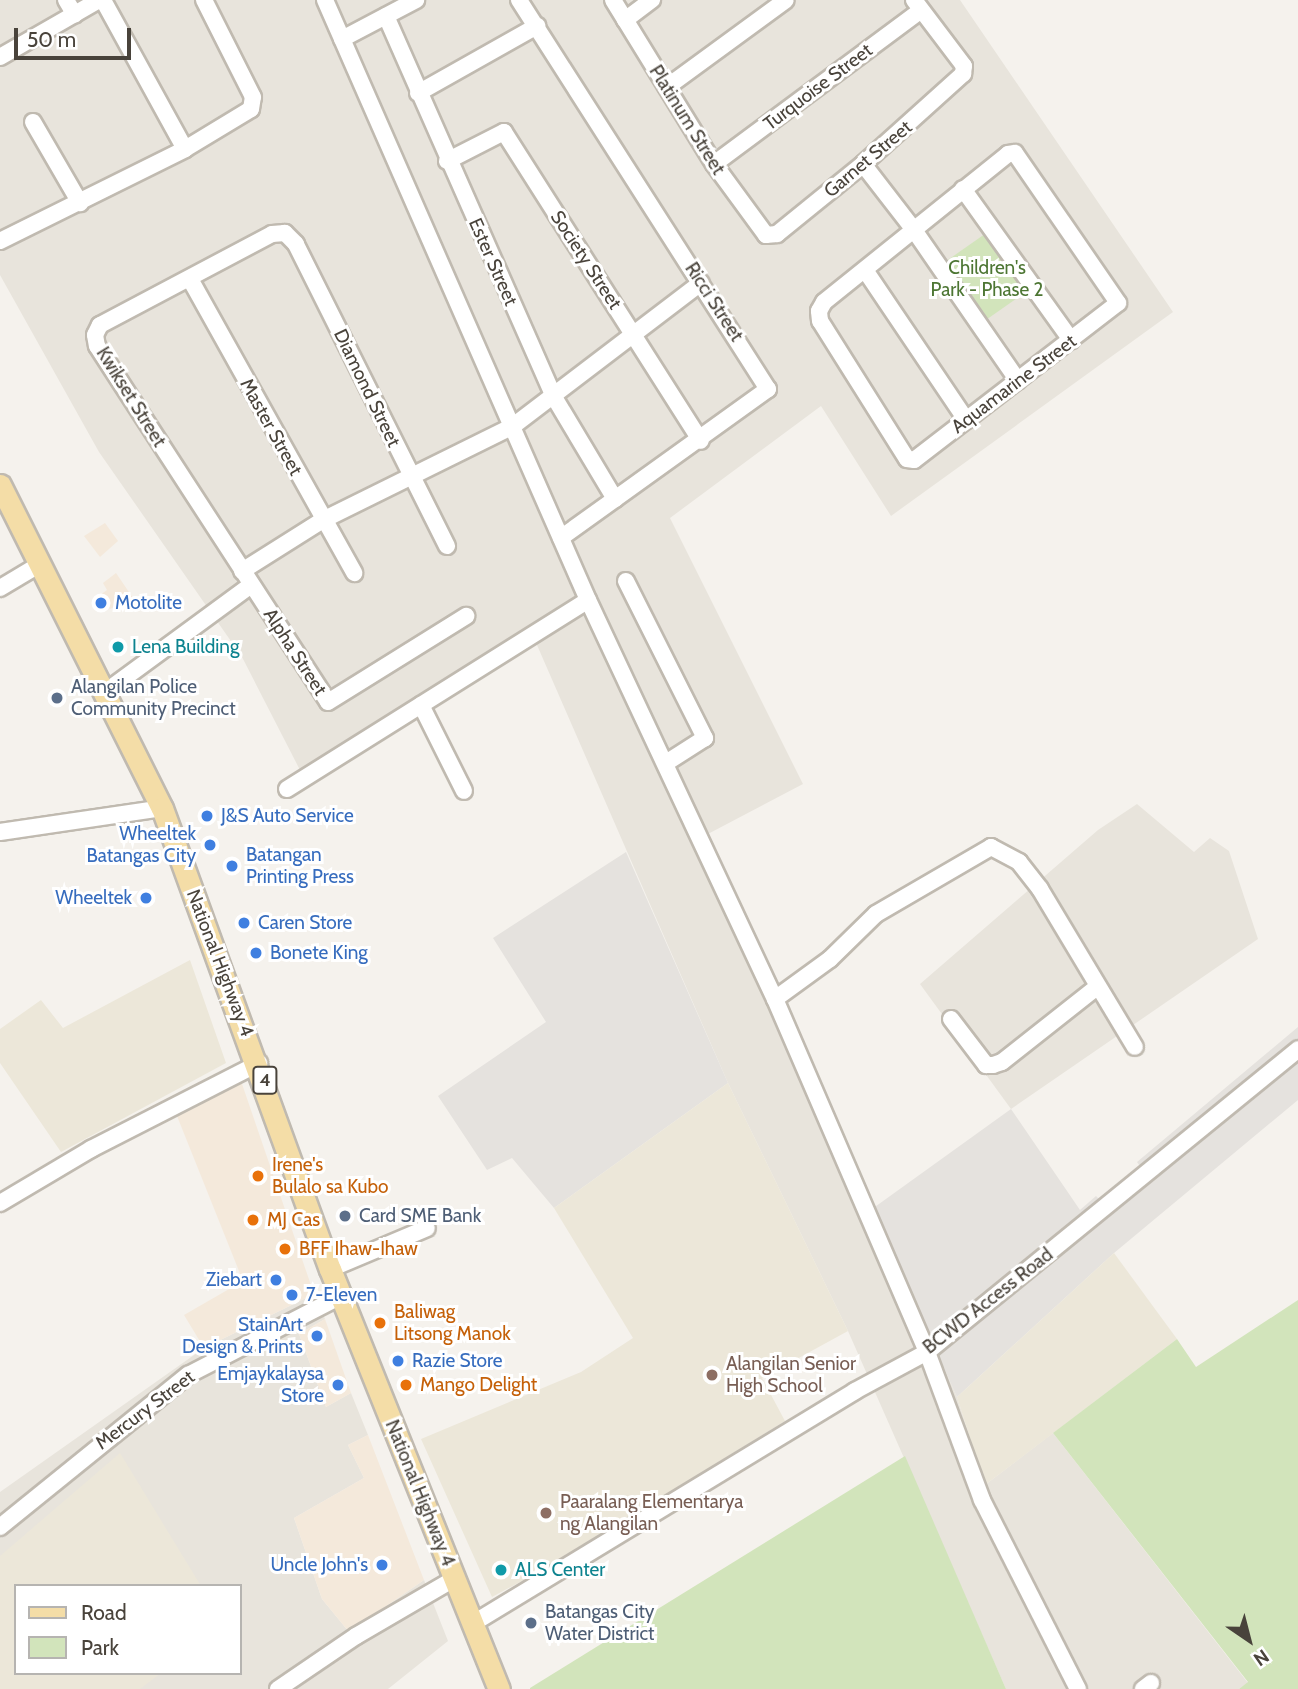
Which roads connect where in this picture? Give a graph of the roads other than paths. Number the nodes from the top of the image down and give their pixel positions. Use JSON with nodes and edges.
{"nodes":[{"id":1,"x":66,"y":0,"type":"edge"},
{"id":2,"x":101,"y":0,"type":"edge"},
{"id":3,"x":204,"y":0,"type":"edge"},
{"id":4,"x":325,"y":0,"type":"edge"},
{"id":5,"x":416,"y":0,"type":"edge"},
{"id":6,"x":519,"y":0,"type":"edge"},
{"id":7,"x":613,"y":0,"type":"edge"},
{"id":8,"x":652,"y":0,"type":"edge"},
{"id":9,"x":786,"y":0,"type":"edge"},
{"id":10,"x":918,"y":5,"type":"edge"},
{"id":11,"x":75,"y":15,"type":"junction"},
{"id":12,"x":386,"y":16,"type":"junction"},
{"id":13,"x":625,"y":20,"type":"junction"},
{"id":14,"x":537,"y":26,"type":"junction"},
{"id":15,"x":342,"y":39,"type":"junction"},
{"id":16,"x":0,"y":57,"type":"edge"},
{"id":17,"x":667,"y":87,"type":"junction"},
{"id":18,"x":418,"y":93,"type":"junction"},
{"id":19,"x":33,"y":122,"type":"dead end"},
{"id":20,"x":185,"y":149,"type":"junction"},
{"id":21,"x":447,"y":161,"type":"junction"},
{"id":22,"x":714,"y":164,"type":"junction"},
{"id":23,"x":863,"y":164,"type":"junction"},
{"id":24,"x":963,"y":189,"type":"junction"},
{"id":25,"x":80,"y":203,"type":"junction"},
{"id":26,"x":914,"y":230,"type":"junction"},
{"id":27,"x":285,"y":233,"type":"joint"},
{"id":28,"x":766,"y":235,"type":"joint"},
{"id":29,"x":0,"y":241,"type":"edge"},
{"id":30,"x":865,"y":270,"type":"junction"},
{"id":31,"x":190,"y":279,"type":"junction"},
{"id":32,"x":701,"y":283,"type":"junction"},
{"id":33,"x":633,"y":334,"type":"junction"},
{"id":34,"x":1071,"y":340,"type":"junction"},
{"id":35,"x":1018,"y":380,"type":"junction"},
{"id":36,"x":554,"y":397,"type":"junction"},
{"id":37,"x":966,"y":420,"type":"junction"},
{"id":38,"x":513,"y":426,"type":"junction"},
{"id":39,"x":702,"y":441,"type":"junction"},
{"id":40,"x":410,"y":475,"type":"junction"},
{"id":41,"x":0,"y":485,"type":"edge"},
{"id":42,"x":615,"y":499,"type":"junction"},
{"id":43,"x":5,"y":514,"type":"edge"},
{"id":44,"x":323,"y":520,"type":"junction"},
{"id":45,"x":561,"y":538,"type":"junction"},
{"id":46,"x":447,"y":546,"type":"dead end"},
{"id":47,"x":37,"y":566,"type":"junction"},
{"id":48,"x":354,"y":573,"type":"dead end"},
{"id":49,"x":246,"y":578,"type":"junction"},
{"id":50,"x":626,"y":582,"type":"dead end"},
{"id":51,"x":0,"y":588,"type":"edge"},
{"id":52,"x":588,"y":600,"type":"junction"},
{"id":53,"x":466,"y":616,"type":"dead end"},
{"id":54,"x":104,"y":693,"type":"junction"},
{"id":55,"x":421,"y":705,"type":"junction"},
{"id":56,"x":666,"y":763,"type":"junction"},
{"id":57,"x":288,"y":789,"type":"dead end"},
{"id":58,"x":464,"y":791,"type":"dead end"},
{"id":59,"x":162,"y":808,"type":"junction"},
{"id":60,"x":0,"y":832,"type":"edge"},
{"id":61,"x":1097,"y":987,"type":"junction"},
{"id":62,"x":775,"y":999,"type":"junction"},
{"id":63,"x":951,"y":1019,"type":"dead end"},
{"id":64,"x":1135,"y":1047,"type":"dead end"},
{"id":65,"x":1298,"y":1049,"type":"edge"},
{"id":66,"x":259,"y":1063,"type":"junction"},
{"id":67,"x":0,"y":1203,"type":"edge"},
{"id":68,"x":427,"y":1228,"type":"dead end"},
{"id":69,"x":330,"y":1269,"type":"junction"},
{"id":70,"x":341,"y":1296,"type":"junction"},
{"id":71,"x":928,"y":1352,"type":"junction"},
{"id":72,"x":0,"y":1527,"type":"edge"},
{"id":73,"x":454,"y":1579,"type":"junction"},
{"id":74,"x":472,"y":1624,"type":"junction"},
{"id":75,"x":278,"y":1689,"type":"edge"},
{"id":76,"x":499,"y":1689,"type":"edge"},
{"id":77,"x":1078,"y":1689,"type":"edge"}],
"edges":[{"from":1,"to":11,"type":"street"},
{"from":2,"to":11,"type":"street"},
{"from":2,"to":20,"type":"street"},
{"from":3,"to":20,"type":"street"},
{"from":4,"to":15,"type":"street"},
{"from":5,"to":12,"type":"street"},
{"from":6,"to":14,"type":"street","name":"Ricci Street"},
{"from":7,"to":13,"type":"street","name":"Platinum Street"},
{"from":8,"to":13,"type":"street"},
{"from":9,"to":17,"type":"street"},
{"from":10,"to":22,"type":"street","name":"Turquoise Street"},
{"from":10,"to":23,"type":"street","name":"Garnet Street"},
{"from":11,"to":16,"type":"street"},
{"from":12,"to":15,"type":"street"},
{"from":12,"to":18,"type":"street","name":"Ester Street"},
{"from":13,"to":17,"type":"street","name":"Platinum Street"},
{"from":14,"to":18,"type":"street"},
{"from":14,"to":32,"type":"street","name":"Ricci Street"},
{"from":15,"to":38,"type":"street"},
{"from":17,"to":22,"type":"street","name":"Platinum Street"},
{"from":18,"to":21,"type":"street","name":"Ester Street"},
{"from":19,"to":25,"type":"street"},
{"from":20,"to":25,"type":"street"},
{"from":21,"to":33,"type":"street","name":"Society Street"},
{"from":21,"to":36,"type":"street","name":"Ester Street"},
{"from":22,"to":28,"type":"street","name":"Platinum Street"},
{"from":23,"to":26,"type":"street"},
{"from":23,"to":28,"type":"street","name":"Garnet Street"},
{"from":24,"to":26,"type":"street"},
{"from":24,"to":34,"type":"street"},
{"from":24,"to":34,"type":"street","name":"Aquamarine Street"},
{"from":25,"to":29,"type":"street"},
{"from":26,"to":30,"type":"street"},
{"from":26,"to":35,"type":"street"},
{"from":27,"to":31,"type":"street","name":"Kwikset Street"},
{"from":27,"to":40,"type":"street","name":"Diamond Street"},
{"from":30,"to":37,"type":"street"},
{"from":30,"to":37,"type":"street","name":"Aquamarine Street"},
{"from":31,"to":44,"type":"street","name":"Master Street"},
{"from":31,"to":49,"type":"street","name":"Kwikset Street"},
{"from":32,"to":33,"type":"street"},
{"from":32,"to":39,"type":"street","name":"Ricci Street"},
{"from":33,"to":36,"type":"street"},
{"from":33,"to":39,"type":"street","name":"Society Street"},
{"from":34,"to":35,"type":"street","name":"Aquamarine Street"},
{"from":35,"to":37,"type":"street","name":"Aquamarine Street"},
{"from":36,"to":38,"type":"street"},
{"from":36,"to":42,"type":"street","name":"Ester Street"},
{"from":38,"to":40,"type":"street"},
{"from":38,"to":45,"type":"street"},
{"from":39,"to":42,"type":"street","name":"Ricci Street"},
{"from":40,"to":44,"type":"street"},
{"from":40,"to":46,"type":"street","name":"Diamond Street"},
{"from":41,"to":43,"type":"main road","name":"National Highway 4","number":"4"},
{"from":42,"to":45,"type":"street","name":"Ricci Street"},
{"from":43,"to":47,"type":"main road","name":"National Highway 4","number":"4"},
{"from":44,"to":48,"type":"street","name":"Master Street"},
{"from":44,"to":49,"type":"street"},
{"from":45,"to":52,"type":"street"},
{"from":47,"to":51,"type":"street"},
{"from":47,"to":54,"type":"main road","name":"National Highway 4","number":"4"},
{"from":49,"to":53,"type":"street","name":"Alpha Street"},
{"from":49,"to":54,"type":"street"},
{"from":50,"to":56,"type":"street"},
{"from":52,"to":55,"type":"street"},
{"from":52,"to":56,"type":"street"},
{"from":54,"to":59,"type":"main road","name":"National Highway 4","number":"4"},
{"from":55,"to":57,"type":"street"},
{"from":55,"to":58,"type":"street"},
{"from":56,"to":62,"type":"street"},
{"from":59,"to":60,"type":"street"},
{"from":59,"to":66,"type":"main road","name":"National Highway 4","number":"4"},
{"from":61,"to":62,"type":"street"},
{"from":61,"to":63,"type":"street"},
{"from":61,"to":64,"type":"street"},
{"from":62,"to":71,"type":"street"},
{"from":65,"to":71,"type":"street","name":"BCWD Access Road"},
{"from":66,"to":67,"type":"street"},
{"from":66,"to":69,"type":"main road","name":"National Highway 4","number":"4"},
{"from":68,"to":69,"type":"street"},
{"from":69,"to":70,"type":"main road","name":"National Highway 4","number":"4"},
{"from":70,"to":72,"type":"street","name":"Mercury Street"},
{"from":70,"to":73,"type":"main road","name":"National Highway 4","number":"4"},
{"from":71,"to":74,"type":"street","name":"BCWD Access Road"},
{"from":71,"to":77,"type":"street"},
{"from":73,"to":74,"type":"main road","name":"National Highway 4","number":"4"},
{"from":73,"to":75,"type":"street"},
{"from":74,"to":76,"type":"main road","name":"National Highway 4","number":"4"}]}
